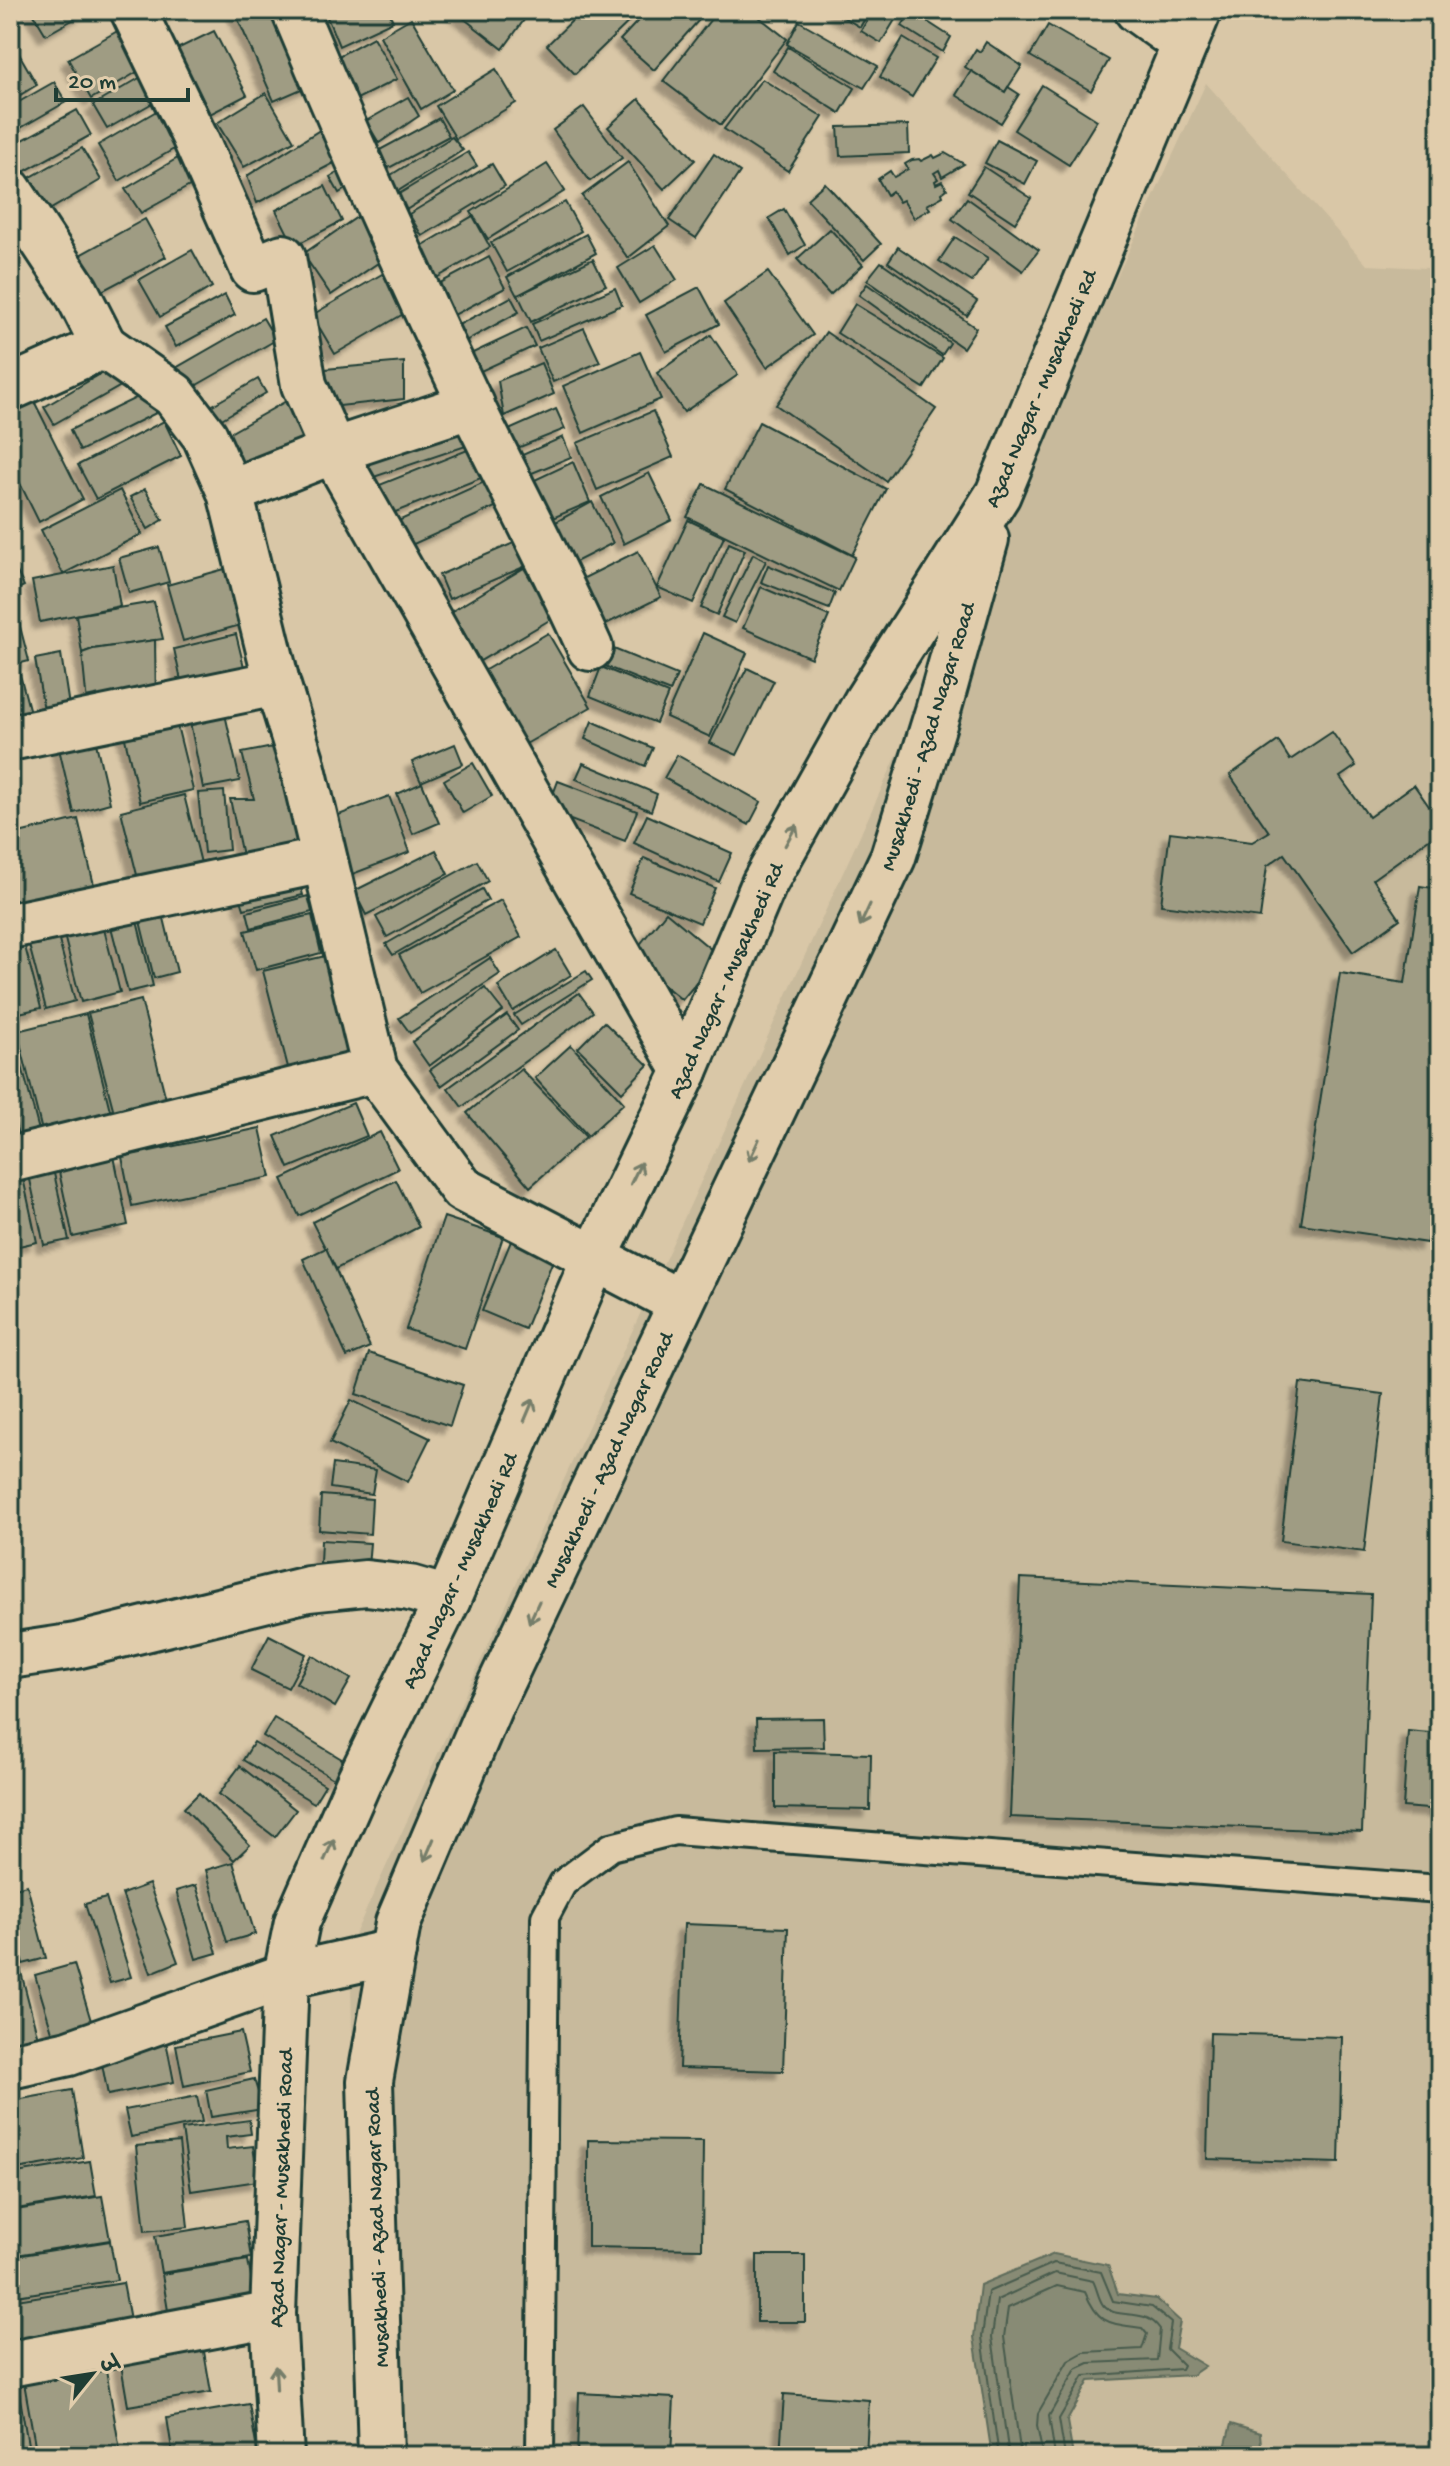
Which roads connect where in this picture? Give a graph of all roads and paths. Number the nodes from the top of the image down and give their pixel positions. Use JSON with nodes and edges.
{"nodes":[{"id":1,"x":133,"y":10,"type":"edge"},
{"id":2,"x":294,"y":10,"type":"edge"},
{"id":3,"x":1137,"y":10,"type":"edge"},
{"id":4,"x":1191,"y":26,"type":"edge"},
{"id":5,"x":10,"y":191,"type":"edge"},
{"id":6,"x":104,"y":346,"type":"junction"},
{"id":7,"x":10,"y":388,"type":"edge"},
{"id":8,"x":472,"y":405,"type":"junction"},
{"id":9,"x":333,"y":451,"type":"junction"},
{"id":10,"x":230,"y":492,"type":"junction"},
{"id":11,"x":998,"y":494,"type":"junction"},
{"id":12,"x":590,"y":648,"type":"dead end"},
{"id":13,"x":277,"y":683,"type":"junction"},
{"id":14,"x":10,"y":738,"type":"edge"},
{"id":15,"x":324,"y":860,"type":"junction"},
{"id":16,"x":10,"y":926,"type":"edge"},
{"id":17,"x":375,"y":1070,"type":"junction"},
{"id":18,"x":685,"y":1071,"type":"junction"},
{"id":19,"x":10,"y":1160,"type":"edge"},
{"id":20,"x":594,"y":1259,"type":"junction"},
{"id":21,"x":681,"y":1303,"type":"junction"},
{"id":22,"x":448,"y":1599,"type":"junction"},
{"id":23,"x":10,"y":1656,"type":"edge"},
{"id":24,"x":1440,"y":1889,"type":"edge"},
{"id":25,"x":297,"y":1922,"type":"joint"},
{"id":26,"x":393,"y":1952,"type":"junction"},
{"id":27,"x":286,"y":1976,"type":"junction"},
{"id":28,"x":10,"y":2066,"type":"edge"},
{"id":29,"x":273,"y":2314,"type":"junction"},
{"id":30,"x":10,"y":2364,"type":"edge"},
{"id":31,"x":281,"y":2456,"type":"edge"},
{"id":32,"x":381,"y":2456,"type":"edge"},
{"id":33,"x":540,"y":2456,"type":"edge"}],
"edges":[{"from":1,"to":9,"type":"street"},
{"from":2,"to":8,"type":"street"},
{"from":3,"to":4,"type":"street"},
{"from":4,"to":11,"type":"street","name":"Azad Nagar - Musakhedi Rd"},
{"from":5,"to":6,"type":"street"},
{"from":6,"to":7,"type":"street"},
{"from":6,"to":10,"type":"street"},
{"from":8,"to":9,"type":"street"},
{"from":8,"to":12,"type":"street"},
{"from":9,"to":10,"type":"street"},
{"from":9,"to":18,"type":"street"},
{"from":10,"to":13,"type":"street"},
{"from":18,"to":11,"type":"street","name":"Azad Nagar - Musakhedi Rd","one_way":true},
{"from":11,"to":21,"type":"street","name":"Musakhedi - Azad Nagar Road","one_way":true},
{"from":13,"to":14,"type":"street"},
{"from":13,"to":15,"type":"street"},
{"from":15,"to":16,"type":"street"},
{"from":15,"to":17,"type":"street"},
{"from":17,"to":19,"type":"street"},
{"from":17,"to":20,"type":"street"},
{"from":20,"to":18,"type":"street","name":"Azad Nagar - Musakhedi Rd","one_way":true},
{"from":20,"to":21,"type":"street"},
{"from":22,"to":20,"type":"street","name":"Azad Nagar - Musakhedi Rd","one_way":true},
{"from":21,"to":26,"type":"street","name":"Musakhedi - Azad Nagar Road","one_way":true},
{"from":22,"to":23,"type":"street"},
{"from":25,"to":22,"type":"street","name":"Azad Nagar - Musakhedi Rd","one_way":true},
{"from":24,"to":33,"type":"lane"},
{"from":25,"to":27,"type":"street","name":"Azad Nagar - Musakhedi Road"},
{"from":26,"to":27,"type":"street"},
{"from":26,"to":32,"type":"street","name":"Musakhedi - Azad Nagar Road"},
{"from":27,"to":28,"type":"street"},
{"from":27,"to":29,"type":"street","name":"Azad Nagar - Musakhedi Road"},
{"from":29,"to":30,"type":"street"},
{"from":31,"to":29,"type":"street","name":"Azad Nagar - Musakhedi Road","one_way":true}]}
